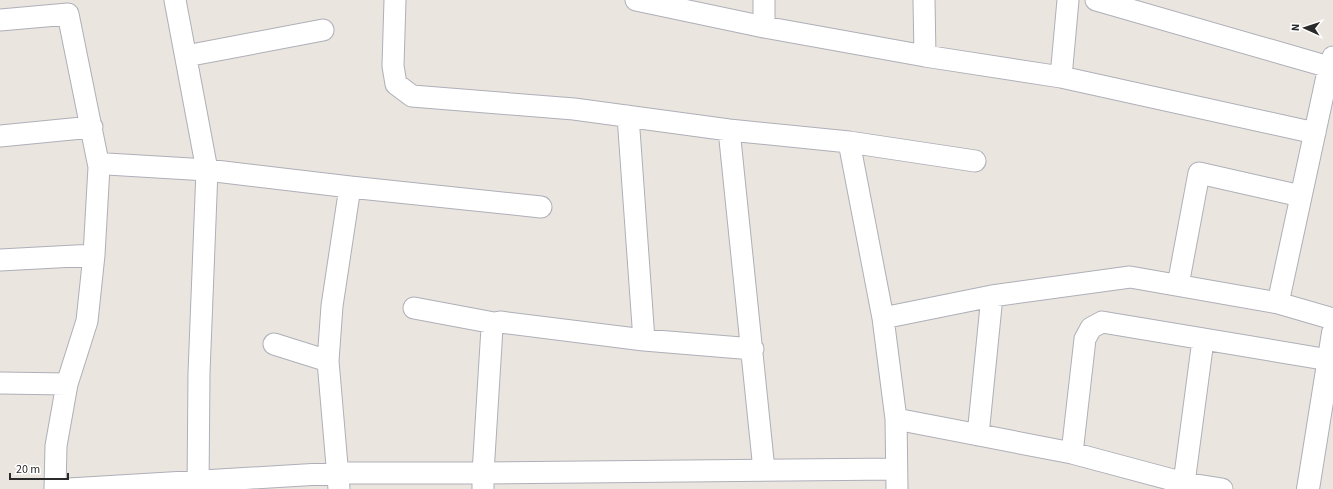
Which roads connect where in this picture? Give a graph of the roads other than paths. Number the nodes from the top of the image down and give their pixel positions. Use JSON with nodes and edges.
{"nodes":[{"id":1,"x":175,"y":0,"type":"edge"},
{"id":2,"x":395,"y":0,"type":"edge"},
{"id":3,"x":636,"y":0,"type":"edge"},
{"id":4,"x":764,"y":0,"type":"edge"},
{"id":5,"x":924,"y":0,"type":"edge"},
{"id":6,"x":1068,"y":0,"type":"edge"},
{"id":7,"x":1096,"y":0,"type":"edge"},
{"id":8,"x":0,"y":20,"type":"edge"},
{"id":9,"x":764,"y":27,"type":"junction"},
{"id":10,"x":323,"y":30,"type":"dead end"},
{"id":11,"x":186,"y":56,"type":"junction"},
{"id":12,"x":925,"y":56,"type":"junction"},
{"id":13,"x":1331,"y":62,"type":"edge"},
{"id":14,"x":1061,"y":77,"type":"junction"},
{"id":15,"x":628,"y":116,"type":"junction"},
{"id":16,"x":92,"y":127,"type":"junction"},
{"id":17,"x":729,"y":130,"type":"junction"},
{"id":18,"x":1315,"y":133,"type":"junction"},
{"id":19,"x":0,"y":136,"type":"edge"},
{"id":20,"x":849,"y":142,"type":"junction"},
{"id":21,"x":974,"y":161,"type":"dead end"},
{"id":22,"x":99,"y":167,"type":"junction"},
{"id":23,"x":207,"y":170,"type":"junction"},
{"id":24,"x":350,"y":187,"type":"junction"},
{"id":25,"x":1301,"y":196,"type":"junction"},
{"id":26,"x":541,"y":207,"type":"dead end"},
{"id":27,"x":94,"y":255,"type":"junction"},
{"id":28,"x":0,"y":260,"type":"edge"},
{"id":29,"x":1178,"y":285,"type":"junction"},
{"id":30,"x":992,"y":296,"type":"junction"},
{"id":31,"x":1278,"y":303,"type":"junction"},
{"id":32,"x":414,"y":308,"type":"dead end"},
{"id":33,"x":883,"y":318,"type":"junction"},
{"id":34,"x":1333,"y":320,"type":"edge"},
{"id":35,"x":494,"y":323,"type":"junction"},
{"id":36,"x":1333,"y":333,"type":"edge"},
{"id":37,"x":644,"y":340,"type":"junction"},
{"id":38,"x":1202,"y":340,"type":"junction"},
{"id":39,"x":274,"y":344,"type":"dead end"},
{"id":40,"x":753,"y":349,"type":"junction"},
{"id":41,"x":1328,"y":360,"type":"junction"},
{"id":42,"x":328,"y":361,"type":"junction"},
{"id":43,"x":0,"y":383,"type":"edge"},
{"id":44,"x":67,"y":384,"type":"junction"},
{"id":45,"x":896,"y":419,"type":"junction"},
{"id":46,"x":978,"y":435,"type":"junction"},
{"id":47,"x":1072,"y":453,"type":"junction"},
{"id":48,"x":764,"y":470,"type":"junction"},
{"id":49,"x":896,"y":479,"type":"edge"},
{"id":50,"x":649,"y":480,"type":"edge"},
{"id":51,"x":338,"y":481,"type":"edge"},
{"id":52,"x":483,"y":481,"type":"edge"},
{"id":53,"x":198,"y":485,"type":"edge"},
{"id":54,"x":1183,"y":486,"type":"edge"},
{"id":55,"x":55,"y":489,"type":"edge"},
{"id":56,"x":69,"y":489,"type":"edge"},
{"id":57,"x":1222,"y":489,"type":"edge"},
{"id":58,"x":1308,"y":489,"type":"edge"}],
"edges":[{"from":1,"to":11,"type":"street"},
{"from":2,"to":15,"type":"street"},
{"from":3,"to":9,"type":"street"},
{"from":4,"to":9,"type":"street"},
{"from":5,"to":12,"type":"street"},
{"from":6,"to":14,"type":"street"},
{"from":7,"to":13,"type":"street"},
{"from":8,"to":16,"type":"street"},
{"from":9,"to":12,"type":"street"},
{"from":10,"to":11,"type":"street"},
{"from":11,"to":23,"type":"street"},
{"from":12,"to":14,"type":"street"},
{"from":13,"to":18,"type":"street"},
{"from":14,"to":18,"type":"street"},
{"from":15,"to":17,"type":"street"},
{"from":15,"to":37,"type":"street"},
{"from":16,"to":19,"type":"street"},
{"from":16,"to":22,"type":"street"},
{"from":17,"to":20,"type":"street"},
{"from":17,"to":40,"type":"street"},
{"from":18,"to":25,"type":"street"},
{"from":20,"to":21,"type":"street"},
{"from":20,"to":33,"type":"street"},
{"from":22,"to":23,"type":"street"},
{"from":22,"to":27,"type":"street"},
{"from":23,"to":24,"type":"street"},
{"from":23,"to":53,"type":"street"},
{"from":24,"to":26,"type":"street"},
{"from":24,"to":42,"type":"street"},
{"from":25,"to":29,"type":"street"},
{"from":25,"to":31,"type":"street"},
{"from":27,"to":28,"type":"street"},
{"from":27,"to":44,"type":"street"},
{"from":29,"to":30,"type":"street"},
{"from":29,"to":31,"type":"street"},
{"from":30,"to":33,"type":"street"},
{"from":30,"to":46,"type":"street"},
{"from":31,"to":34,"type":"street"},
{"from":32,"to":35,"type":"street"},
{"from":33,"to":45,"type":"street"},
{"from":35,"to":37,"type":"street"},
{"from":35,"to":52,"type":"street"},
{"from":36,"to":41,"type":"street"},
{"from":37,"to":40,"type":"street"},
{"from":38,"to":41,"type":"street"},
{"from":38,"to":47,"type":"street"},
{"from":38,"to":54,"type":"street"},
{"from":39,"to":42,"type":"street"},
{"from":40,"to":48,"type":"street"},
{"from":41,"to":58,"type":"street"},
{"from":42,"to":51,"type":"street"},
{"from":43,"to":44,"type":"street"},
{"from":44,"to":55,"type":"street"},
{"from":45,"to":46,"type":"street"},
{"from":45,"to":49,"type":"street"},
{"from":46,"to":47,"type":"street"},
{"from":47,"to":54,"type":"street"},
{"from":48,"to":49,"type":"street"},
{"from":48,"to":50,"type":"street"},
{"from":50,"to":52,"type":"street"},
{"from":51,"to":52,"type":"street"},
{"from":51,"to":53,"type":"street"},
{"from":53,"to":56,"type":"street"},
{"from":54,"to":57,"type":"street"}]}
